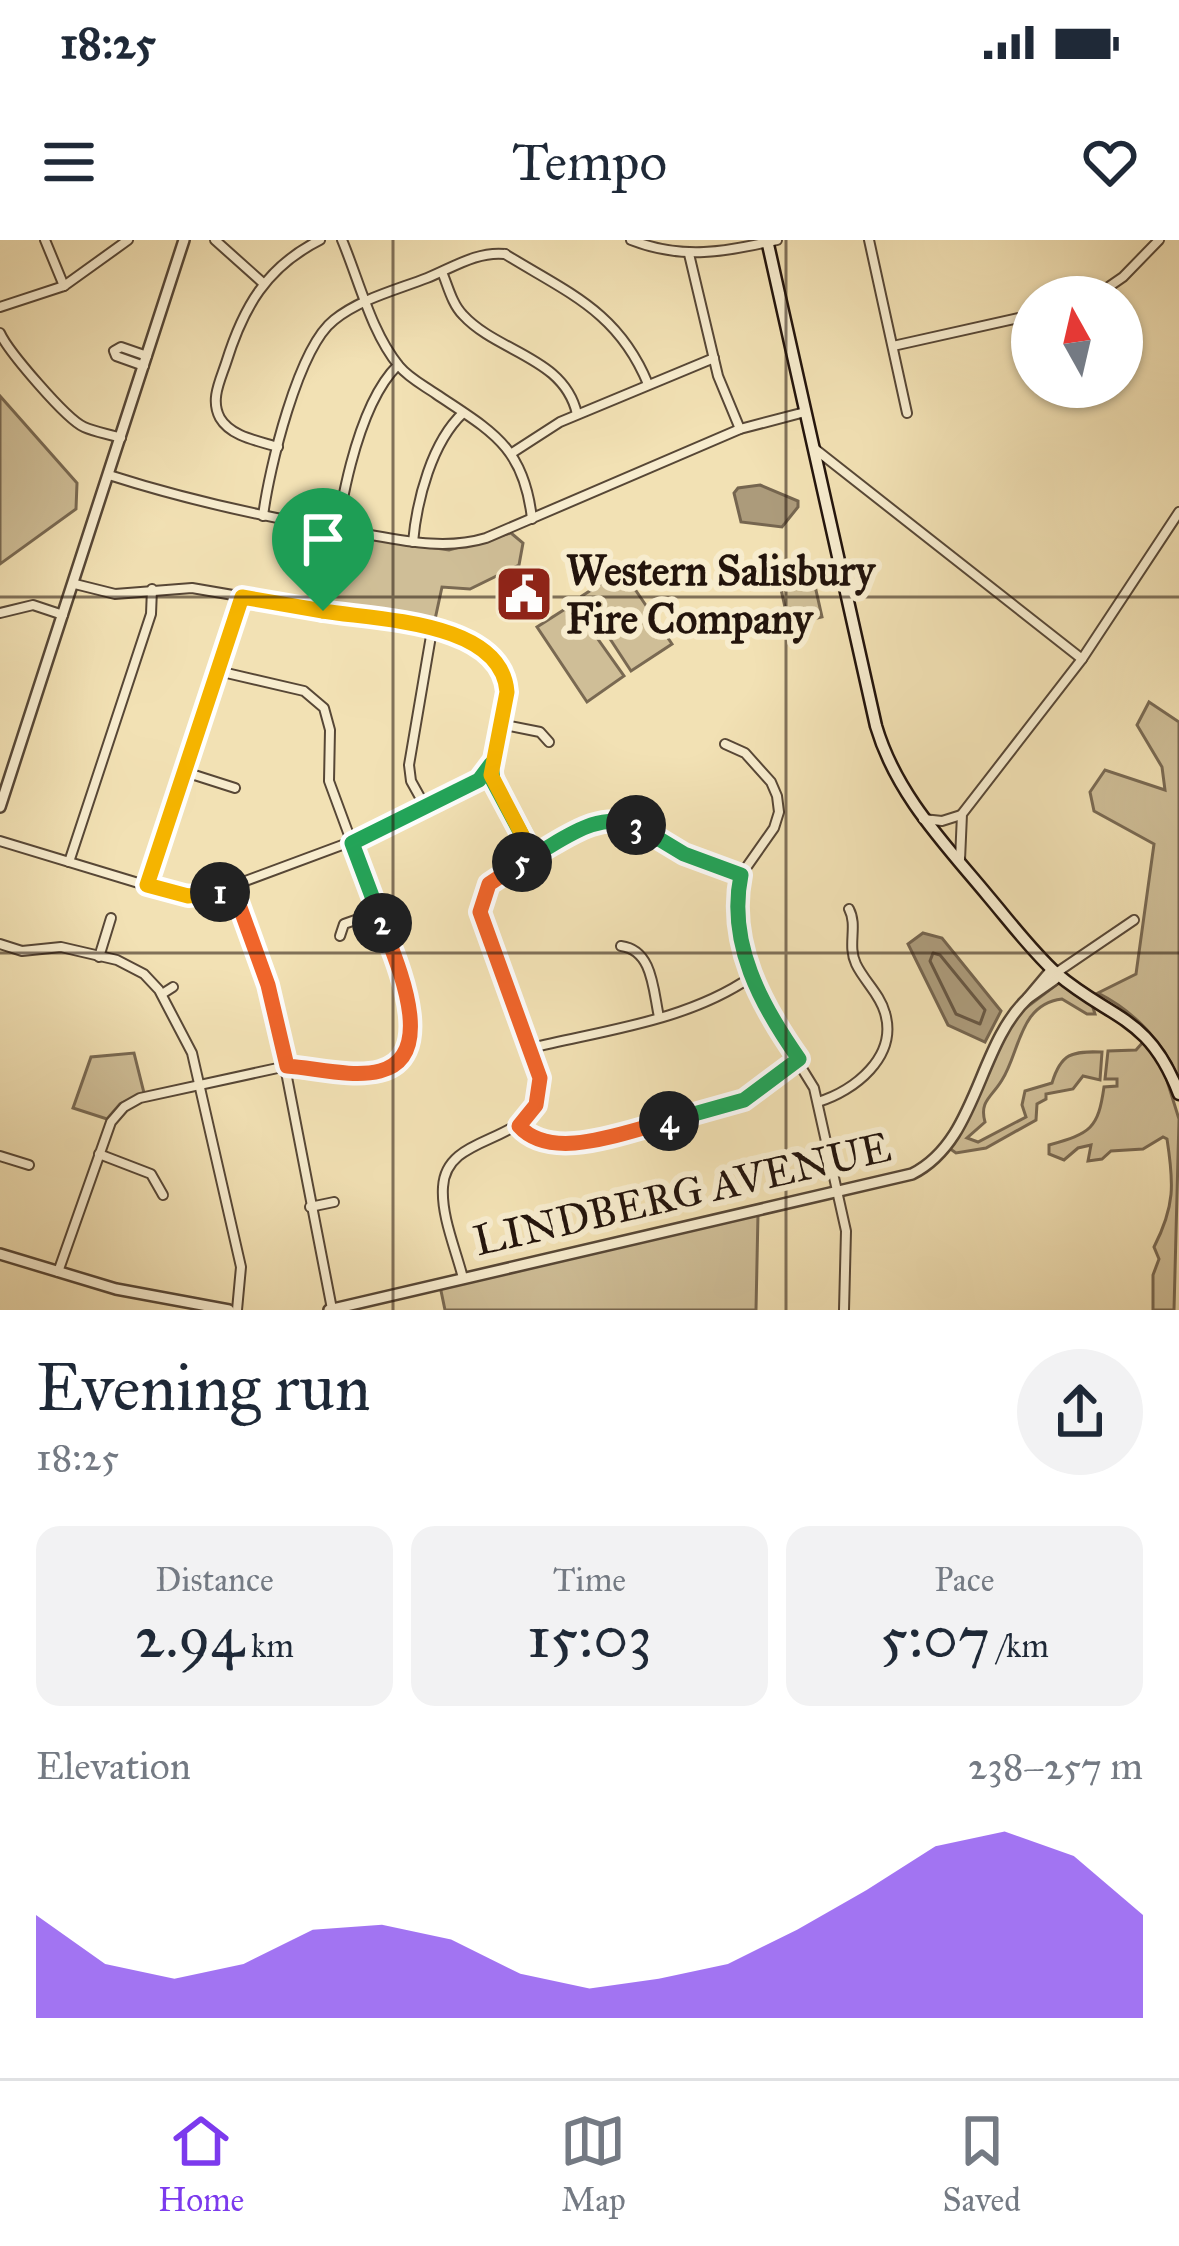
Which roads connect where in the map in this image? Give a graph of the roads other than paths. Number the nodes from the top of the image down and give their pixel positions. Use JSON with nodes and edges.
{"nodes":[{"id":1,"x":45,"y":240,"type":"edge"},
{"id":2,"x":128,"y":240,"type":"edge"},
{"id":3,"x":184,"y":240,"type":"edge"},
{"id":4,"x":215,"y":240,"type":"edge"},
{"id":5,"x":320,"y":240,"type":"edge"},
{"id":6,"x":342,"y":240,"type":"edge"},
{"id":7,"x":509,"y":240,"type":"edge"},
{"id":8,"x":631,"y":240,"type":"edge"},
{"id":9,"x":868,"y":240,"type":"edge"},
{"id":10,"x":1159,"y":240,"type":"edge"},
{"id":11,"x":771,"y":241,"type":"edge"},
{"id":12,"x":505,"y":254,"type":"junction"},
{"id":13,"x":689,"y":254,"type":"junction"},
{"id":14,"x":442,"y":272,"type":"junction"},
{"id":15,"x":1124,"y":276,"type":"edge"},
{"id":16,"x":263,"y":283,"type":"junction"},
{"id":17,"x":64,"y":286,"type":"junction"},
{"id":18,"x":368,"y":302,"type":"junction"},
{"id":19,"x":0,"y":308,"type":"edge"},
{"id":20,"x":1011,"y":320,"type":"edge"},
{"id":21,"x":0,"y":332,"type":"edge"},
{"id":22,"x":893,"y":346,"type":"junction"},
{"id":23,"x":714,"y":358,"type":"junction"},
{"id":24,"x":398,"y":365,"type":"junction"},
{"id":25,"x":648,"y":384,"type":"junction"},
{"id":26,"x":464,"y":412,"type":"junction"},
{"id":27,"x":806,"y":412,"type":"junction"},
{"id":28,"x":907,"y":413,"type":"dead end"},
{"id":29,"x":577,"y":414,"type":"junction"},
{"id":30,"x":740,"y":429,"type":"junction"},
{"id":31,"x":122,"y":438,"type":"junction"},
{"id":32,"x":278,"y":447,"type":"junction"},
{"id":33,"x":813,"y":448,"type":"junction"},
{"id":34,"x":512,"y":453,"type":"junction"},
{"id":35,"x":110,"y":475,"type":"junction"},
{"id":36,"x":1179,"y":512,"type":"edge"},
{"id":37,"x":263,"y":516,"type":"junction"},
{"id":38,"x":532,"y":518,"type":"junction"},
{"id":39,"x":338,"y":529,"type":"junction"},
{"id":40,"x":413,"y":542,"type":"junction"},
{"id":41,"x":75,"y":584,"type":"junction"},
{"id":42,"x":152,"y":589,"type":"junction"},
{"id":43,"x":242,"y":597,"type":"junction"},
{"id":44,"x":323,"y":611,"type":"junction"},
{"id":45,"x":0,"y":613,"type":"edge"},
{"id":46,"x":64,"y":615,"type":"junction"},
{"id":47,"x":432,"y":629,"type":"junction"},
{"id":48,"x":1082,"y":659,"type":"junction"},
{"id":49,"x":218,"y":671,"type":"junction"},
{"id":50,"x":500,"y":724,"type":"junction"},
{"id":51,"x":549,"y":742,"type":"dead end"},
{"id":52,"x":725,"y":744,"type":"dead end"},
{"id":53,"x":491,"y":764,"type":"junction"},
{"id":54,"x":185,"y":772,"type":"junction"},
{"id":55,"x":235,"y":788,"type":"dead end"},
{"id":56,"x":0,"y":807,"type":"edge"},
{"id":57,"x":426,"y":808,"type":"junction"},
{"id":58,"x":962,"y":814,"type":"junction"},
{"id":59,"x":923,"y":819,"type":"junction"},
{"id":60,"x":0,"y":841,"type":"edge"},
{"id":61,"x":352,"y":843,"type":"junction"},
{"id":62,"x":533,"y":856,"type":"junction"},
{"id":63,"x":69,"y":862,"type":"junction"},
{"id":64,"x":960,"y":862,"type":"junction"},
{"id":65,"x":741,"y":875,"type":"junction"},
{"id":66,"x":147,"y":885,"type":"junction"},
{"id":67,"x":233,"y":888,"type":"junction"},
{"id":68,"x":849,"y":909,"type":"dead end"},
{"id":69,"x":378,"y":912,"type":"junction"},
{"id":70,"x":111,"y":918,"type":"dead end"},
{"id":71,"x":1134,"y":920,"type":"dead end"},
{"id":72,"x":340,"y":935,"type":"dead end"},
{"id":73,"x":0,"y":944,"type":"edge"},
{"id":74,"x":621,"y":946,"type":"dead end"},
{"id":75,"x":99,"y":957,"type":"junction"},
{"id":76,"x":1057,"y":973,"type":"junction"},
{"id":77,"x":751,"y":977,"type":"junction"},
{"id":78,"x":173,"y":987,"type":"dead end"},
{"id":79,"x":162,"y":994,"type":"junction"},
{"id":80,"x":659,"y":1017,"type":"junction"},
{"id":81,"x":531,"y":1048,"type":"junction"},
{"id":82,"x":799,"y":1059,"type":"junction"},
{"id":83,"x":287,"y":1066,"type":"junction"},
{"id":84,"x":199,"y":1085,"type":"junction"},
{"id":85,"x":1179,"y":1094,"type":"edge"},
{"id":86,"x":818,"y":1102,"type":"junction"},
{"id":87,"x":519,"y":1126,"type":"junction"},
{"id":88,"x":99,"y":1154,"type":"junction"},
{"id":89,"x":0,"y":1156,"type":"edge"},
{"id":90,"x":29,"y":1166,"type":"dead end"},
{"id":91,"x":837,"y":1192,"type":"junction"},
{"id":92,"x":163,"y":1196,"type":"dead end"},
{"id":93,"x":334,"y":1202,"type":"dead end"},
{"id":94,"x":310,"y":1207,"type":"junction"},
{"id":95,"x":0,"y":1254,"type":"edge"},
{"id":96,"x":58,"y":1272,"type":"junction"},
{"id":97,"x":463,"y":1278,"type":"junction"},
{"id":98,"x":233,"y":1310,"type":"edge"},
{"id":99,"x":330,"y":1310,"type":"edge"},
{"id":100,"x":844,"y":1310,"type":"edge"}],
"edges":[{"from":1,"to":17,"type":"street"},
{"from":2,"to":17,"type":"street"},
{"from":3,"to":31,"type":"street"},
{"from":4,"to":16,"type":"street"},
{"from":5,"to":16,"type":"street"},
{"from":6,"to":18,"type":"street"},
{"from":7,"to":12,"type":"street"},
{"from":8,"to":13,"type":"street"},
{"from":9,"to":22,"type":"street"},
{"from":10,"to":15,"type":"street"},
{"from":11,"to":13,"type":"street"},
{"from":11,"to":27,"type":"main road"},
{"from":12,"to":14,"type":"street"},
{"from":12,"to":25,"type":"street"},
{"from":13,"to":23,"type":"street"},
{"from":14,"to":18,"type":"street"},
{"from":14,"to":29,"type":"street"},
{"from":16,"to":32,"type":"street"},
{"from":17,"to":19,"type":"street"},
{"from":18,"to":24,"type":"street"},
{"from":18,"to":32,"type":"street"},
{"from":20,"to":22,"type":"street"},
{"from":21,"to":31,"type":"street"},
{"from":22,"to":28,"type":"street"},
{"from":23,"to":25,"type":"street"},
{"from":23,"to":30,"type":"street"},
{"from":24,"to":26,"type":"street"},
{"from":24,"to":39,"type":"street"},
{"from":25,"to":29,"type":"street"},
{"from":26,"to":34,"type":"street"},
{"from":26,"to":40,"type":"street"},
{"from":27,"to":30,"type":"street"},
{"from":27,"to":33,"type":"main road"},
{"from":29,"to":34,"type":"street"},
{"from":30,"to":38,"type":"street"},
{"from":31,"to":35,"type":"street"},
{"from":32,"to":37,"type":"street"},
{"from":33,"to":48,"type":"street"},
{"from":33,"to":59,"type":"main road"},
{"from":34,"to":38,"type":"street"},
{"from":35,"to":37,"type":"street"},
{"from":35,"to":41,"type":"street"},
{"from":36,"to":48,"type":"street"},
{"from":37,"to":39,"type":"street"},
{"from":38,"to":40,"type":"street"},
{"from":39,"to":40,"type":"street"},
{"from":39,"to":44,"type":"street"},
{"from":41,"to":42,"type":"street"},
{"from":41,"to":46,"type":"street"},
{"from":42,"to":43,"type":"street"},
{"from":42,"to":63,"type":"street"},
{"from":43,"to":44,"type":"street"},
{"from":43,"to":49,"type":"street"},
{"from":44,"to":47,"type":"street"},
{"from":45,"to":46,"type":"street"},
{"from":46,"to":56,"type":"street"},
{"from":47,"to":50,"type":"street"},
{"from":47,"to":57,"type":"street"},
{"from":48,"to":58,"type":"street"},
{"from":49,"to":54,"type":"street"},
{"from":49,"to":61,"type":"street"},
{"from":50,"to":51,"type":"street"},
{"from":50,"to":53,"type":"street"},
{"from":52,"to":65,"type":"street"},
{"from":53,"to":57,"type":"street"},
{"from":53,"to":62,"type":"street"},
{"from":54,"to":55,"type":"street"},
{"from":54,"to":66,"type":"street"},
{"from":57,"to":61,"type":"street"},
{"from":58,"to":59,"type":"street"},
{"from":58,"to":64,"type":"street"},
{"from":59,"to":64,"type":"main road"},
{"from":60,"to":63,"type":"street"},
{"from":61,"to":67,"type":"street"},
{"from":61,"to":69,"type":"street"},
{"from":62,"to":65,"type":"street"},
{"from":62,"to":81,"type":"street"},
{"from":63,"to":66,"type":"street"},
{"from":64,"to":76,"type":"main road"},
{"from":65,"to":77,"type":"street"},
{"from":66,"to":67,"type":"street"},
{"from":67,"to":83,"type":"street"},
{"from":68,"to":86,"type":"street"},
{"from":69,"to":72,"type":"street"},
{"from":69,"to":83,"type":"street"},
{"from":70,"to":75,"type":"street"},
{"from":71,"to":76,"type":"street","name":"LINDBERG AVENUE"},
{"from":73,"to":75,"type":"street"},
{"from":74,"to":80,"type":"street"},
{"from":75,"to":79,"type":"street"},
{"from":76,"to":85,"type":"main road"},
{"from":76,"to":91,"type":"street","name":"LINDBERG AVENUE"},
{"from":77,"to":80,"type":"street"},
{"from":77,"to":82,"type":"street"},
{"from":78,"to":79,"type":"street"},
{"from":79,"to":84,"type":"street"},
{"from":80,"to":81,"type":"street"},
{"from":81,"to":87,"type":"street"},
{"from":82,"to":86,"type":"street"},
{"from":82,"to":87,"type":"street"},
{"from":83,"to":84,"type":"street"},
{"from":83,"to":94,"type":"street"},
{"from":84,"to":88,"type":"street"},
{"from":84,"to":98,"type":"street"},
{"from":86,"to":91,"type":"street"},
{"from":87,"to":97,"type":"street"},
{"from":88,"to":92,"type":"street"},
{"from":88,"to":96,"type":"street"},
{"from":89,"to":90,"type":"street"},
{"from":91,"to":97,"type":"street","name":"LINDBERG AVENUE"},
{"from":91,"to":100,"type":"street"},
{"from":93,"to":94,"type":"street"},
{"from":94,"to":99,"type":"street"},
{"from":95,"to":96,"type":"street"},
{"from":96,"to":98,"type":"street"},
{"from":97,"to":99,"type":"street","name":"LINDBERG AVENUE"}]}
